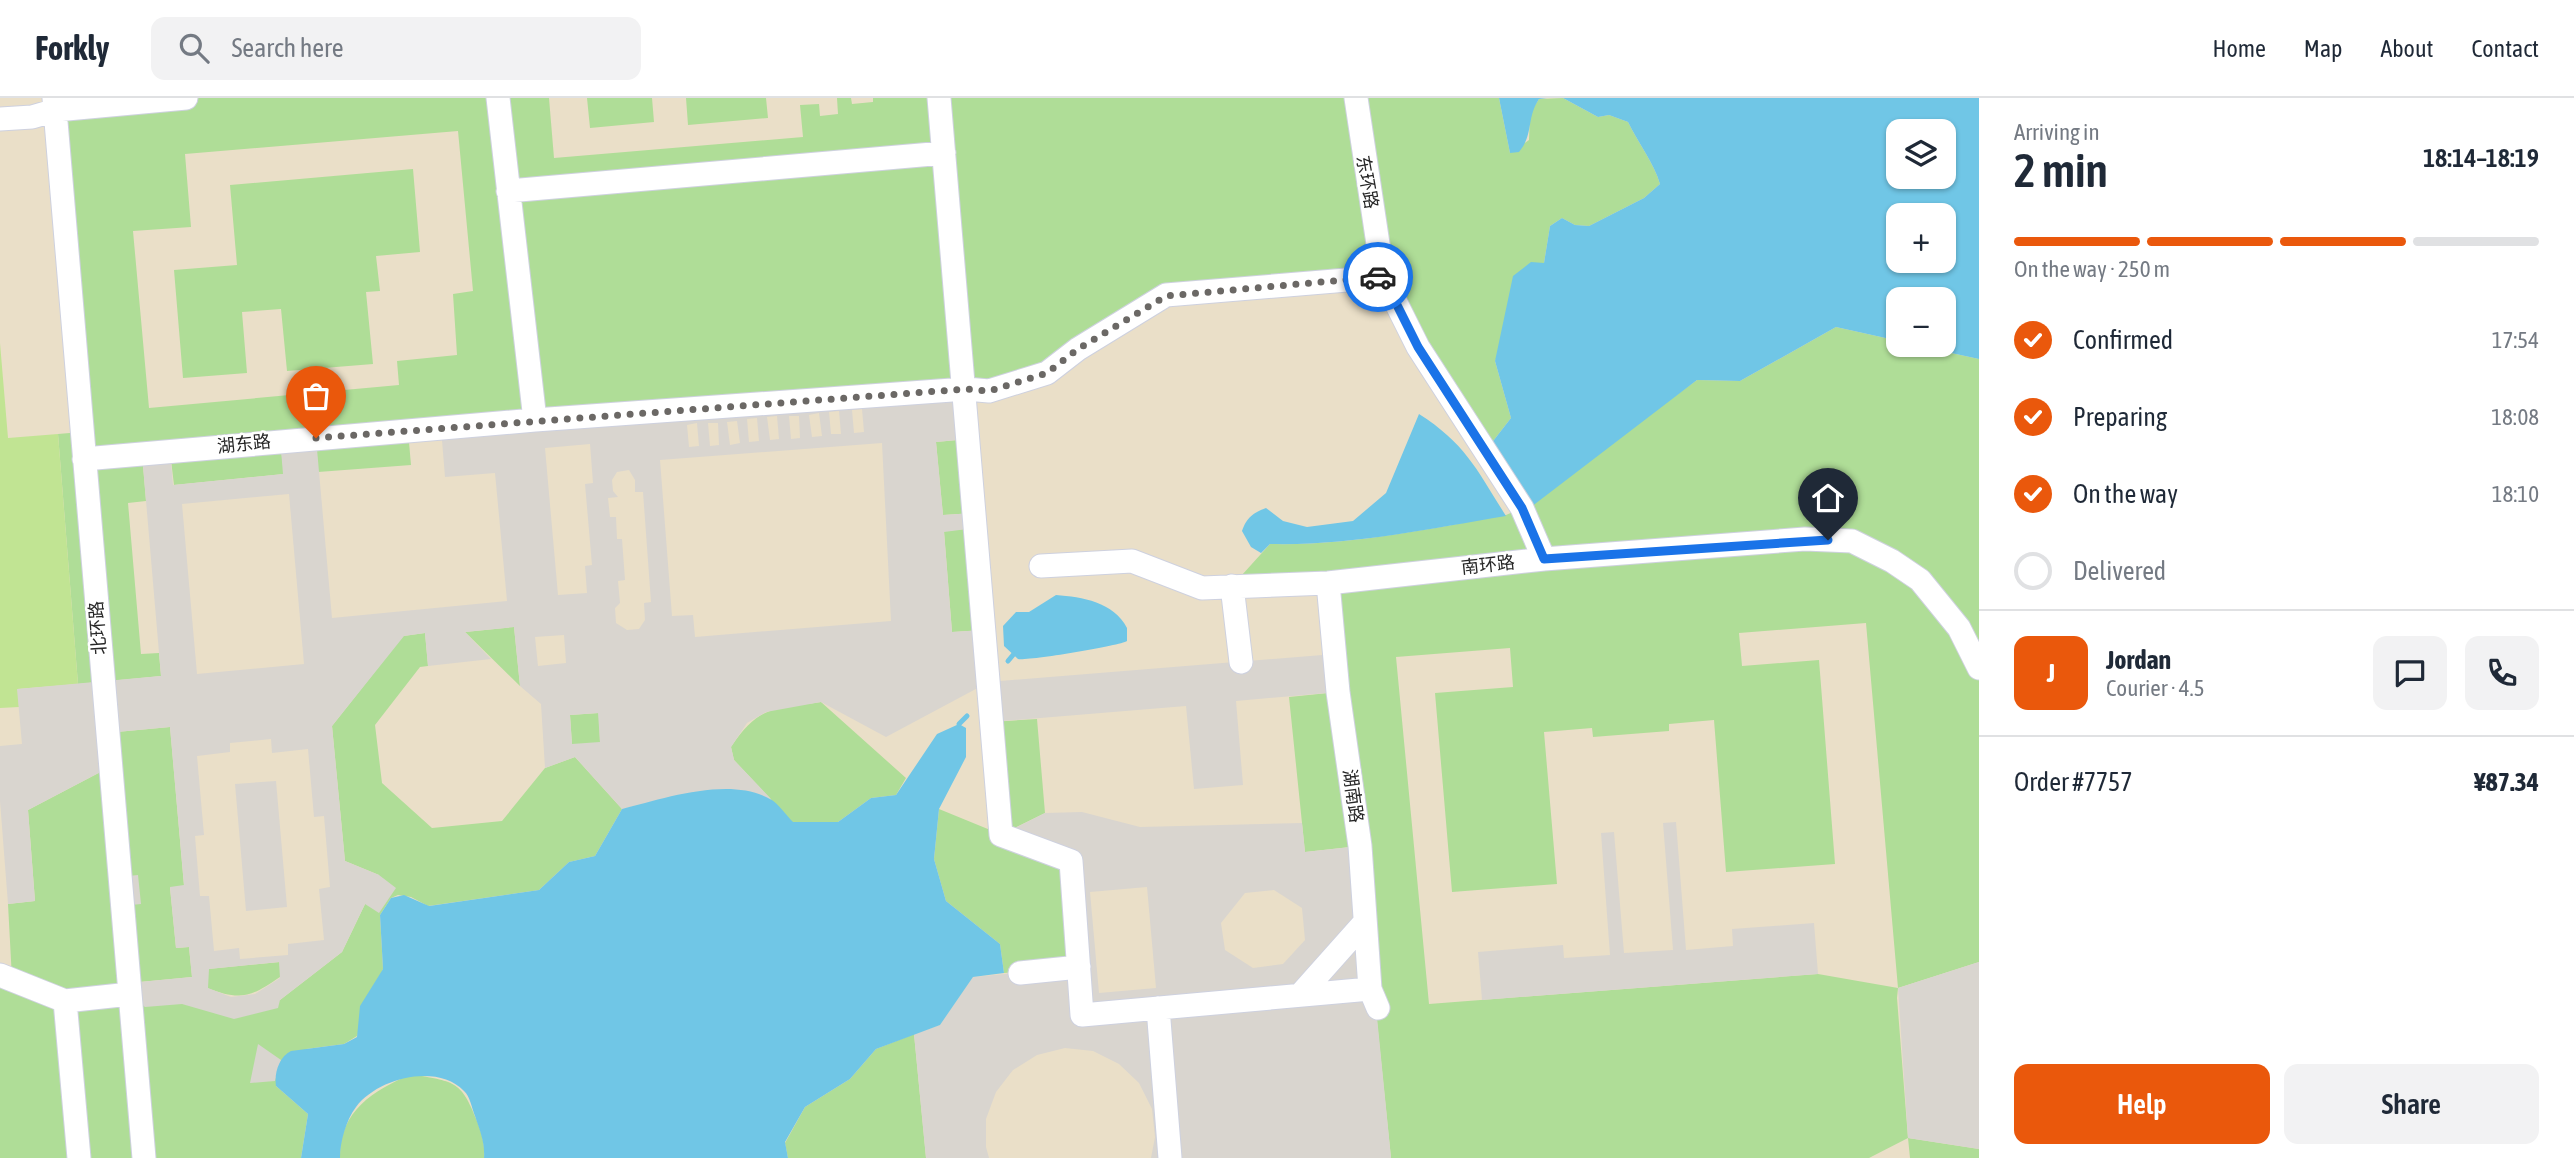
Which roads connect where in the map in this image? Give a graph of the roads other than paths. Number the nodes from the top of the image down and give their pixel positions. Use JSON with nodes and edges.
{"nodes":[{"id":1,"x":186,"y":98,"type":"edge"},
{"id":2,"x":498,"y":98,"type":"edge"},
{"id":3,"x":939,"y":98,"type":"edge"},
{"id":4,"x":1356,"y":98,"type":"edge"},
{"id":5,"x":55,"y":104,"type":"edge"},
{"id":6,"x":0,"y":119,"type":"edge"},
{"id":7,"x":944,"y":153,"type":"junction"},
{"id":8,"x":509,"y":191,"type":"junction"},
{"id":9,"x":1383,"y":277,"type":"junction"},
{"id":10,"x":966,"y":389,"type":"junction"},
{"id":11,"x":535,"y":420,"type":"junction"},
{"id":12,"x":84,"y":459,"type":"junction"},
{"id":13,"x":1544,"y":559,"type":"junction"},
{"id":14,"x":1041,"y":566,"type":"dead end"},
{"id":15,"x":1328,"y":583,"type":"junction"},
{"id":16,"x":1232,"y":586,"type":"junction"},
{"id":17,"x":1241,"y":662,"type":"dead end"},
{"id":18,"x":1979,"y":668,"type":"edge"},
{"id":19,"x":1366,"y":922,"type":"junction"},
{"id":20,"x":1079,"y":967,"type":"junction"},
{"id":21,"x":1020,"y":973,"type":"dead end"},
{"id":22,"x":0,"y":975,"type":"edge"},
{"id":23,"x":130,"y":994,"type":"junction"},
{"id":24,"x":1300,"y":995,"type":"junction"},
{"id":25,"x":65,"y":1001,"type":"junction"},
{"id":26,"x":1158,"y":1008,"type":"junction"},
{"id":27,"x":79,"y":1158,"type":"edge"},
{"id":28,"x":144,"y":1158,"type":"edge"},
{"id":29,"x":1170,"y":1158,"type":"edge"}],
"edges":[{"from":1,"to":5,"type":"street"},
{"from":2,"to":8,"type":"street"},
{"from":3,"to":7,"type":"street"},
{"from":4,"to":9,"type":"street","name":"东环路"},
{"from":5,"to":6,"type":"street"},
{"from":5,"to":12,"type":"street","name":"北环路"},
{"from":7,"to":8,"type":"street"},
{"from":7,"to":10,"type":"street"},
{"from":8,"to":11,"type":"street"},
{"from":9,"to":10,"type":"street","name":"湖东路"},
{"from":9,"to":13,"type":"street","name":"东环路"},
{"from":10,"to":11,"type":"street","name":"湖东路"},
{"from":10,"to":20,"type":"street"},
{"from":11,"to":12,"type":"street","name":"湖东路"},
{"from":12,"to":23,"type":"street","name":"北环路"},
{"from":13,"to":15,"type":"street","name":"南环路"},
{"from":13,"to":18,"type":"street","name":"南环路"},
{"from":14,"to":16,"type":"street","name":"南环路"},
{"from":15,"to":16,"type":"street","name":"南环路"},
{"from":15,"to":19,"type":"street","name":"湖南路"},
{"from":16,"to":17,"type":"street"},
{"from":19,"to":24,"type":"street"},
{"from":19,"to":24,"type":"street","name":"湖南路"},
{"from":20,"to":21,"type":"street"},
{"from":20,"to":26,"type":"street"},
{"from":22,"to":25,"type":"street"},
{"from":23,"to":25,"type":"street"},
{"from":23,"to":28,"type":"street","name":"北环路"},
{"from":24,"to":26,"type":"street"},
{"from":25,"to":27,"type":"street"},
{"from":26,"to":29,"type":"street"}]}
